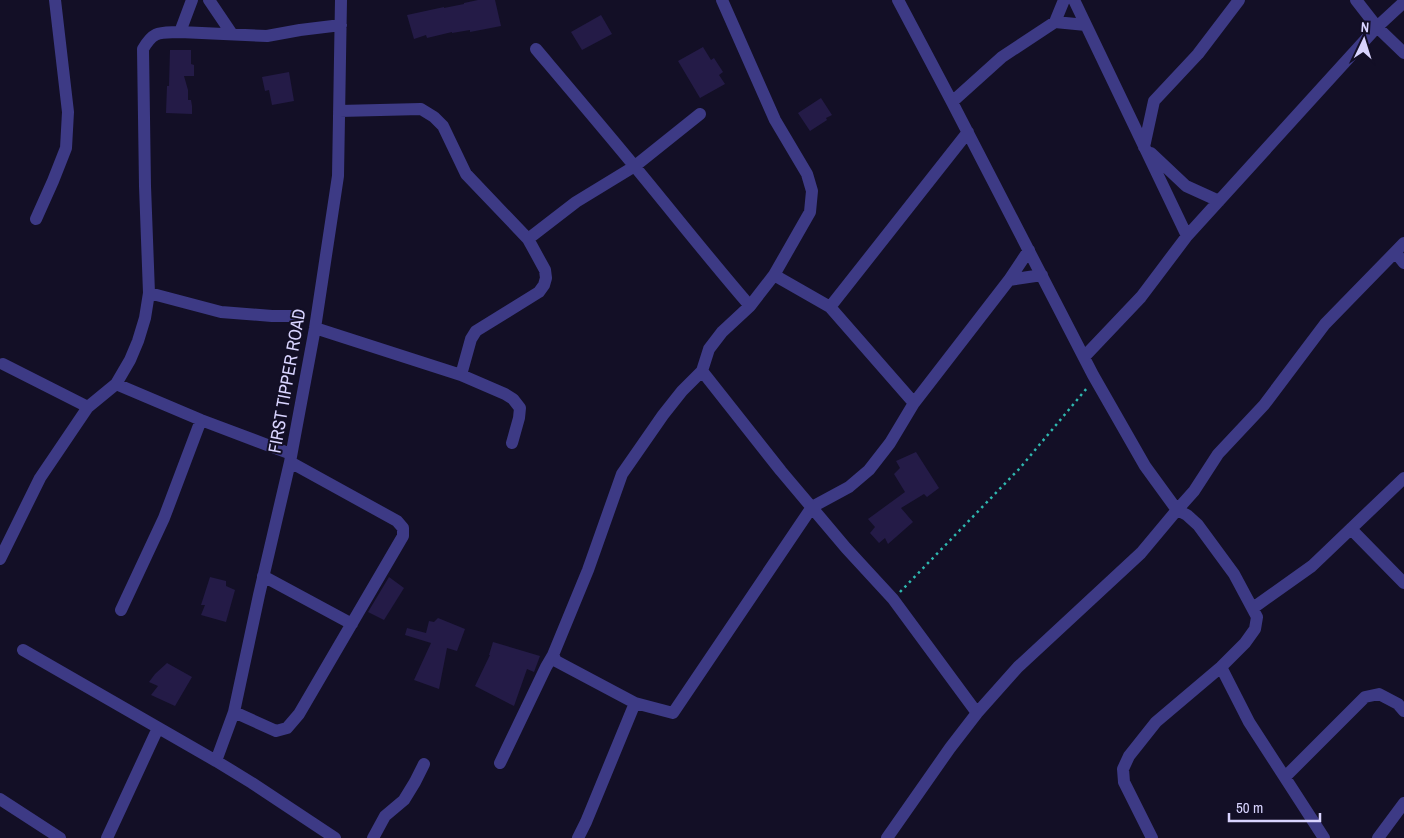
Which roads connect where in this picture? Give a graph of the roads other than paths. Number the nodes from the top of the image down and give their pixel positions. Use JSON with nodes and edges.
{"nodes":[{"id":1,"x":55,"y":0,"type":"edge"},
{"id":2,"x":192,"y":0,"type":"edge"},
{"id":3,"x":210,"y":0,"type":"edge"},
{"id":4,"x":341,"y":0,"type":"edge"},
{"id":5,"x":722,"y":0,"type":"edge"},
{"id":6,"x":898,"y":0,"type":"edge"},
{"id":7,"x":1064,"y":0,"type":"edge"},
{"id":8,"x":1074,"y":0,"type":"edge"},
{"id":9,"x":1239,"y":0,"type":"edge"},
{"id":10,"x":1356,"y":0,"type":"edge"},
{"id":11,"x":1404,"y":2,"type":"edge"},
{"id":12,"x":1055,"y":22,"type":"junction"},
{"id":13,"x":341,"y":25,"type":"junction"},
{"id":14,"x":1086,"y":25,"type":"junction"},
{"id":15,"x":1378,"y":27,"type":"junction"},
{"id":16,"x":180,"y":32,"type":"junction"},
{"id":17,"x":232,"y":34,"type":"junction"},
{"id":18,"x":536,"y":49,"type":"dead end"},
{"id":19,"x":1404,"y":53,"type":"edge"},
{"id":20,"x":952,"y":102,"type":"junction"},
{"id":21,"x":340,"y":111,"type":"junction"},
{"id":22,"x":700,"y":114,"type":"dead end"},
{"id":23,"x":968,"y":132,"type":"junction"},
{"id":24,"x":1144,"y":147,"type":"junction"},
{"id":25,"x":635,"y":166,"type":"junction"},
{"id":26,"x":1219,"y":202,"type":"junction"},
{"id":27,"x":36,"y":219,"type":"dead end"},
{"id":28,"x":1187,"y":236,"type":"junction"},
{"id":29,"x":528,"y":239,"type":"junction"},
{"id":30,"x":1400,"y":248,"type":"edge"},
{"id":31,"x":1029,"y":250,"type":"junction"},
{"id":32,"x":1404,"y":264,"type":"edge"},
{"id":33,"x":774,"y":275,"type":"junction"},
{"id":34,"x":1042,"y":275,"type":"junction"},
{"id":35,"x":1009,"y":280,"type":"junction"},
{"id":36,"x":150,"y":293,"type":"junction"},
{"id":37,"x":750,"y":306,"type":"junction"},
{"id":38,"x":830,"y":307,"type":"junction"},
{"id":39,"x":298,"y":316,"type":"dead end"},
{"id":40,"x":315,"y":328,"type":"junction"},
{"id":41,"x":1084,"y":357,"type":"junction"},
{"id":42,"x":3,"y":364,"type":"dead end"},
{"id":43,"x":702,"y":371,"type":"junction"},
{"id":44,"x":460,"y":375,"type":"junction"},
{"id":45,"x":116,"y":384,"type":"junction"},
{"id":46,"x":914,"y":402,"type":"junction"},
{"id":47,"x":88,"y":407,"type":"junction"},
{"id":48,"x":201,"y":420,"type":"junction"},
{"id":49,"x":512,"y":443,"type":"dead end"},
{"id":50,"x":291,"y":458,"type":"junction"},
{"id":51,"x":1404,"y":478,"type":"edge"},
{"id":52,"x":812,"y":507,"type":"junction"},
{"id":53,"x":1177,"y":510,"type":"junction"},
{"id":54,"x":1351,"y":528,"type":"junction"},
{"id":55,"x":0,"y":559,"type":"edge"},
{"id":56,"x":263,"y":576,"type":"junction"},
{"id":57,"x":1404,"y":582,"type":"edge"},
{"id":58,"x":1253,"y":608,"type":"junction"},
{"id":59,"x":121,"y":610,"type":"dead end"},
{"id":60,"x":352,"y":624,"type":"junction"},
{"id":61,"x":23,"y":650,"type":"dead end"},
{"id":62,"x":554,"y":655,"type":"junction"},
{"id":63,"x":1221,"y":667,"type":"junction"},
{"id":64,"x":635,"y":703,"type":"junction"},
{"id":65,"x":1404,"y":711,"type":"edge"},
{"id":66,"x":234,"y":712,"type":"junction"},
{"id":67,"x":977,"y":713,"type":"junction"},
{"id":68,"x":158,"y":728,"type":"junction"},
{"id":69,"x":216,"y":761,"type":"junction"},
{"id":70,"x":500,"y":763,"type":"dead end"},
{"id":71,"x":424,"y":764,"type":"dead end"},
{"id":72,"x":1285,"y":777,"type":"junction"},
{"id":73,"x":0,"y":799,"type":"edge"},
{"id":74,"x":1404,"y":803,"type":"edge"},
{"id":75,"x":60,"y":838,"type":"edge"},
{"id":76,"x":107,"y":838,"type":"edge"},
{"id":77,"x":335,"y":838,"type":"edge"},
{"id":78,"x":373,"y":838,"type":"edge"},
{"id":79,"x":578,"y":838,"type":"edge"},
{"id":80,"x":887,"y":838,"type":"edge"},
{"id":81,"x":1152,"y":838,"type":"edge"},
{"id":82,"x":1324,"y":838,"type":"edge"},
{"id":83,"x":1378,"y":838,"type":"edge"}],
"edges":[{"from":1,"to":27,"type":"street"},
{"from":2,"to":16,"type":"street"},
{"from":3,"to":17,"type":"street"},
{"from":4,"to":13,"type":"street","name":"FIRST TIPPER ROAD"},
{"from":5,"to":33,"type":"street"},
{"from":6,"to":20,"type":"street"},
{"from":7,"to":12,"type":"street"},
{"from":8,"to":14,"type":"street"},
{"from":9,"to":24,"type":"street"},
{"from":10,"to":15,"type":"street"},
{"from":11,"to":15,"type":"street"},
{"from":12,"to":14,"type":"street"},
{"from":12,"to":20,"type":"street"},
{"from":13,"to":17,"type":"street"},
{"from":13,"to":21,"type":"street","name":"FIRST TIPPER ROAD"},
{"from":14,"to":24,"type":"street"},
{"from":15,"to":19,"type":"street"},
{"from":15,"to":26,"type":"street"},
{"from":16,"to":17,"type":"street"},
{"from":16,"to":36,"type":"street"},
{"from":18,"to":25,"type":"street"},
{"from":20,"to":23,"type":"street"},
{"from":21,"to":29,"type":"street"},
{"from":21,"to":40,"type":"street","name":"FIRST TIPPER ROAD"},
{"from":22,"to":25,"type":"street"},
{"from":23,"to":31,"type":"street"},
{"from":23,"to":38,"type":"street"},
{"from":24,"to":26,"type":"street"},
{"from":24,"to":28,"type":"street"},
{"from":25,"to":29,"type":"street"},
{"from":25,"to":37,"type":"street"},
{"from":26,"to":28,"type":"street"},
{"from":28,"to":41,"type":"street"},
{"from":29,"to":44,"type":"street"},
{"from":30,"to":32,"type":"street"},
{"from":30,"to":53,"type":"street"},
{"from":31,"to":34,"type":"street"},
{"from":31,"to":35,"type":"street"},
{"from":33,"to":37,"type":"street"},
{"from":33,"to":38,"type":"street"},
{"from":34,"to":35,"type":"street"},
{"from":34,"to":41,"type":"street"},
{"from":35,"to":46,"type":"street"},
{"from":36,"to":39,"type":"street"},
{"from":36,"to":45,"type":"street"},
{"from":37,"to":43,"type":"street"},
{"from":38,"to":46,"type":"street"},
{"from":40,"to":44,"type":"street"},
{"from":40,"to":50,"type":"street","name":"FIRST TIPPER ROAD"},
{"from":41,"to":53,"type":"street"},
{"from":42,"to":47,"type":"street"},
{"from":43,"to":52,"type":"street"},
{"from":43,"to":62,"type":"street"},
{"from":44,"to":49,"type":"street"},
{"from":45,"to":47,"type":"street"},
{"from":45,"to":48,"type":"street"},
{"from":46,"to":52,"type":"street"},
{"from":47,"to":55,"type":"street"},
{"from":48,"to":50,"type":"street"},
{"from":48,"to":59,"type":"street"},
{"from":50,"to":56,"type":"street","name":"FIRST TIPPER ROAD"},
{"from":50,"to":60,"type":"street"},
{"from":51,"to":54,"type":"street"},
{"from":52,"to":64,"type":"street"},
{"from":52,"to":67,"type":"street"},
{"from":53,"to":58,"type":"street"},
{"from":53,"to":67,"type":"street"},
{"from":54,"to":57,"type":"street"},
{"from":54,"to":58,"type":"street"},
{"from":56,"to":60,"type":"street"},
{"from":56,"to":66,"type":"street","name":"FIRST TIPPER ROAD"},
{"from":58,"to":63,"type":"street"},
{"from":60,"to":66,"type":"street"},
{"from":61,"to":68,"type":"street"},
{"from":62,"to":64,"type":"street"},
{"from":62,"to":70,"type":"street"},
{"from":63,"to":72,"type":"street"},
{"from":63,"to":81,"type":"street"},
{"from":64,"to":79,"type":"street"},
{"from":65,"to":72,"type":"street"},
{"from":66,"to":69,"type":"street","name":"FIRST TIPPER ROAD"},
{"from":67,"to":80,"type":"street"},
{"from":68,"to":69,"type":"street"},
{"from":68,"to":76,"type":"street"},
{"from":69,"to":77,"type":"street"},
{"from":71,"to":78,"type":"street"},
{"from":72,"to":82,"type":"street"},
{"from":73,"to":75,"type":"street"},
{"from":74,"to":83,"type":"street"}]}
